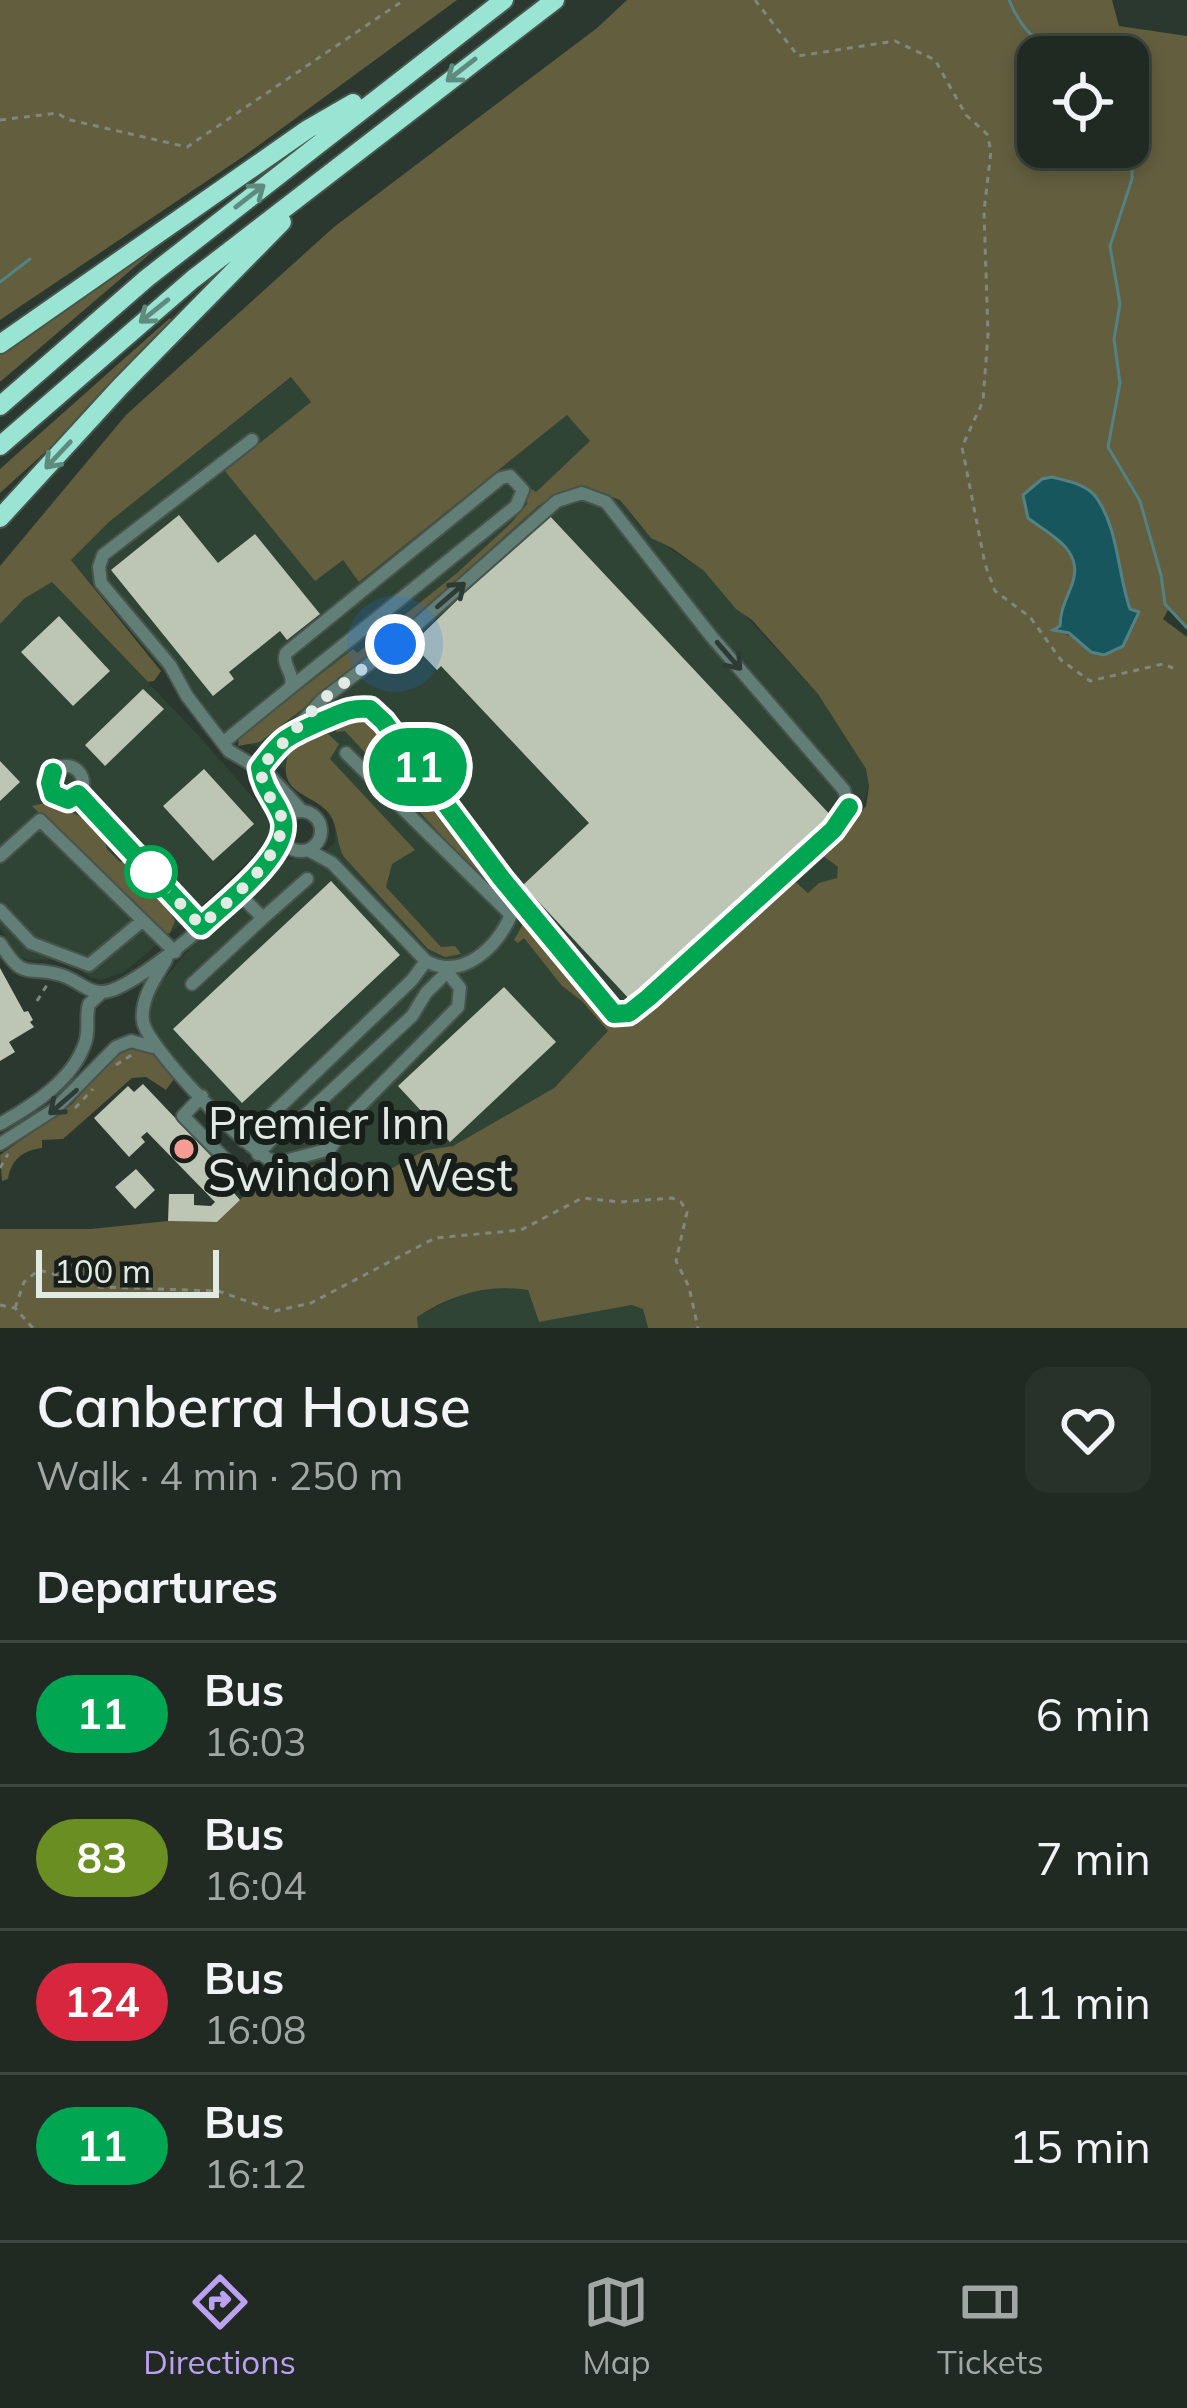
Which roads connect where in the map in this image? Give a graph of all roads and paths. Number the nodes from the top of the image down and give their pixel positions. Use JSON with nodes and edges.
{"nodes":[{"id":1,"x":404,"y":0,"type":"edge"},
{"id":2,"x":504,"y":0,"type":"edge"},
{"id":3,"x":555,"y":0,"type":"edge"},
{"id":4,"x":755,"y":0,"type":"edge"},
{"id":5,"x":413,"y":68,"type":"junction"},
{"id":6,"x":0,"y":120,"type":"edge"},
{"id":7,"x":344,"y":160,"type":"junction"},
{"id":8,"x":0,"y":344,"type":"edge"},
{"id":9,"x":0,"y":406,"type":"edge"},
{"id":10,"x":252,"y":440,"type":"dead end"},
{"id":11,"x":0,"y":446,"type":"edge"},
{"id":12,"x":0,"y":518,"type":"edge"},
{"id":13,"x":292,"y":648,"type":"junction"},
{"id":14,"x":1173,"y":668,"type":"dead end"},
{"id":15,"x":312,"y":670,"type":"junction"},
{"id":16,"x":290,"y":688,"type":"junction"},
{"id":17,"x":301,"y":727,"type":"junction"},
{"id":18,"x":225,"y":741,"type":"junction"},
{"id":19,"x":346,"y":753,"type":"dead end"},
{"id":20,"x":260,"y":768,"type":"junction"},
{"id":21,"x":78,"y":794,"type":"dead end"},
{"id":22,"x":302,"y":811,"type":"junction"},
{"id":23,"x":283,"y":828,"type":"junction"},
{"id":24,"x":321,"y":835,"type":"junction"},
{"id":25,"x":302,"y":850,"type":"junction"},
{"id":26,"x":0,"y":856,"type":"edge"},
{"id":27,"x":270,"y":860,"type":"junction"},
{"id":28,"x":332,"y":862,"type":"junction"},
{"id":29,"x":307,"y":879,"type":"dead end"},
{"id":30,"x":237,"y":892,"type":"junction"},
{"id":31,"x":0,"y":910,"type":"edge"},
{"id":32,"x":263,"y":918,"type":"junction"},
{"id":33,"x":142,"y":920,"type":"junction"},
{"id":34,"x":201,"y":926,"type":"junction"},
{"id":35,"x":0,"y":943,"type":"edge"},
{"id":36,"x":170,"y":956,"type":"junction"},
{"id":37,"x":426,"y":962,"type":"junction"},
{"id":38,"x":446,"y":969,"type":"junction"},
{"id":39,"x":54,"y":984,"type":"dead end"},
{"id":40,"x":192,"y":984,"type":"dead end"},
{"id":41,"x":79,"y":985,"type":"junction"},
{"id":42,"x":118,"y":990,"type":"junction"},
{"id":43,"x":101,"y":993,"type":"junction"},
{"id":44,"x":38,"y":1001,"type":"dead end"},
{"id":45,"x":89,"y":1004,"type":"junction"},
{"id":46,"x":142,"y":1017,"type":"junction"},
{"id":47,"x":88,"y":1030,"type":"junction"},
{"id":48,"x":131,"y":1041,"type":"junction"},
{"id":49,"x":116,"y":1047,"type":"junction"},
{"id":50,"x":154,"y":1048,"type":"junction"},
{"id":51,"x":202,"y":1096,"type":"junction"},
{"id":52,"x":0,"y":1124,"type":"edge"},
{"id":53,"x":244,"y":1141,"type":"junction"},
{"id":54,"x":0,"y":1144,"type":"edge"},
{"id":55,"x":258,"y":1154,"type":"junction"},
{"id":56,"x":234,"y":1168,"type":"dead end"},
{"id":57,"x":0,"y":1305,"type":"edge"},
{"id":58,"x":15,"y":1308,"type":"junction"},
{"id":59,"x":33,"y":1328,"type":"edge"},
{"id":60,"x":698,"y":1328,"type":"edge"}],
"edges":[{"from":1,"to":6,"type":"path"},
{"from":2,"to":5,"type":"highway"},
{"from":3,"to":7,"type":"highway","one_way":true},
{"from":4,"to":14,"type":"path"},
{"from":5,"to":8,"type":"highway"},
{"from":9,"to":5,"type":"highway","one_way":true},
{"from":7,"to":11,"type":"highway","one_way":true},
{"from":7,"to":12,"type":"highway","one_way":true},
{"from":10,"to":18,"type":"street"},
{"from":13,"to":15,"type":"street"},
{"from":13,"to":15,"type":"street"},
{"from":13,"to":16,"type":"street"},
{"from":15,"to":16,"type":"street"},
{"from":16,"to":18,"type":"street"},
{"from":17,"to":17,"type":"street","one_way":true},
{"from":17,"to":20,"type":"street"},
{"from":18,"to":20,"type":"street"},
{"from":19,"to":38,"type":"street"},
{"from":20,"to":22,"type":"street"},
{"from":20,"to":23,"type":"street"},
{"from":21,"to":34,"type":"street"},
{"from":22,"to":23,"type":"street"},
{"from":22,"to":24,"type":"street"},
{"from":23,"to":25,"type":"street"},
{"from":23,"to":27,"type":"street"},
{"from":24,"to":25,"type":"street"},
{"from":24,"to":28,"type":"street"},
{"from":25,"to":27,"type":"street"},
{"from":25,"to":28,"type":"street"},
{"from":26,"to":33,"type":"street"},
{"from":27,"to":30,"type":"street"},
{"from":28,"to":37,"type":"street"},
{"from":29,"to":32,"type":"street"},
{"from":30,"to":32,"type":"street"},
{"from":30,"to":34,"type":"street"},
{"from":31,"to":33,"type":"street"},
{"from":32,"to":40,"type":"street"},
{"from":33,"to":36,"type":"street"},
{"from":34,"to":36,"type":"street"},
{"from":35,"to":41,"type":"street"},
{"from":36,"to":42,"type":"street"},
{"from":36,"to":46,"type":"street"},
{"from":37,"to":38,"type":"street"},
{"from":37,"to":53,"type":"street"},
{"from":38,"to":55,"type":"street"},
{"from":38,"to":55,"type":"street"},
{"from":39,"to":44,"type":"path"},
{"from":41,"to":43,"type":"street"},
{"from":41,"to":45,"type":"street"},
{"from":42,"to":43,"type":"street"},
{"from":42,"to":46,"type":"street"},
{"from":43,"to":45,"type":"street"},
{"from":45,"to":47,"type":"street"},
{"from":46,"to":48,"type":"street"},
{"from":46,"to":50,"type":"street"},
{"from":47,"to":49,"type":"street"},
{"from":47,"to":52,"type":"street"},
{"from":48,"to":49,"type":"street"},
{"from":48,"to":50,"type":"street"},
{"from":49,"to":54,"type":"street","one_way":true},
{"from":50,"to":51,"type":"street"},
{"from":51,"to":53,"type":"street"},
{"from":51,"to":56,"type":"street"},
{"from":53,"to":55,"type":"street"},
{"from":57,"to":58,"type":"path"},
{"from":58,"to":59,"type":"path"},
{"from":58,"to":60,"type":"path"}]}
